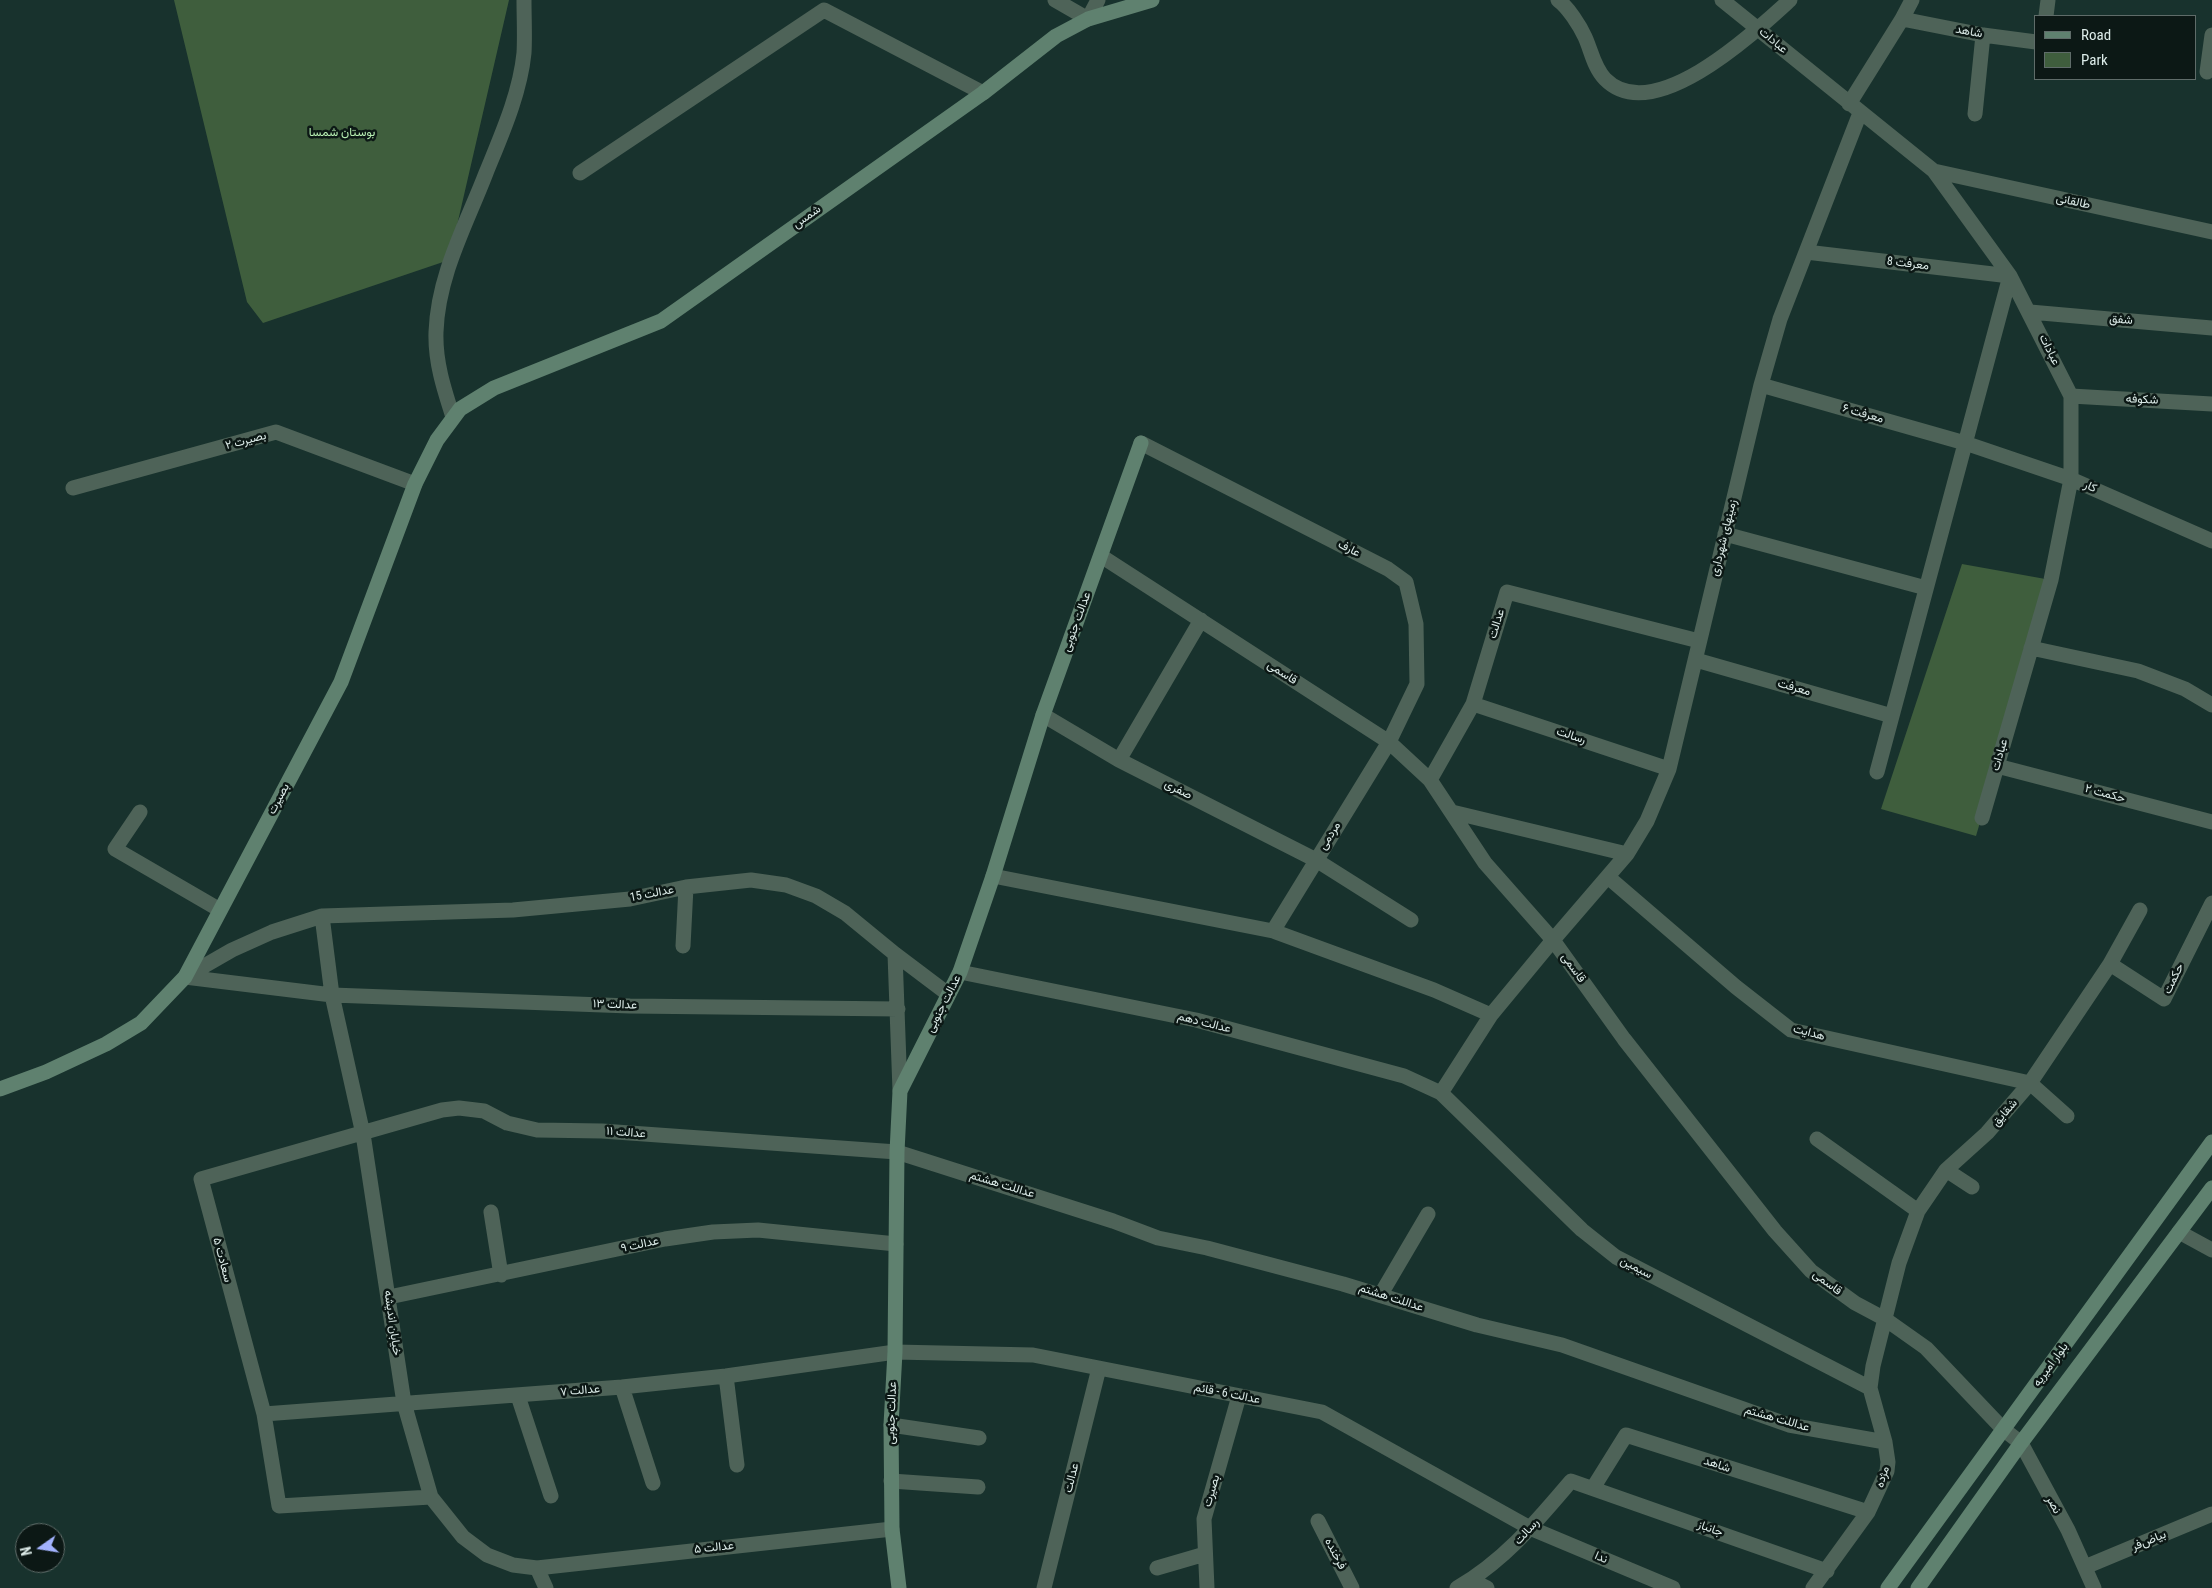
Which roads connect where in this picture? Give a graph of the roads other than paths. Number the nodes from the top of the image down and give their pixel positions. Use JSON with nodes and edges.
{"nodes":[{"id":1,"x":524,"y":0,"type":"edge"},
{"id":2,"x":1055,"y":0,"type":"edge"},
{"id":3,"x":1098,"y":0,"type":"edge"},
{"id":4,"x":1152,"y":0,"type":"edge"},
{"id":5,"x":1558,"y":0,"type":"edge"},
{"id":6,"x":1722,"y":0,"type":"edge"},
{"id":7,"x":1790,"y":0,"type":"edge"},
{"id":8,"x":1912,"y":0,"type":"edge"},
{"id":9,"x":2048,"y":0,"type":"edge"},
{"id":10,"x":2046,"y":15,"type":"edge"},
{"id":11,"x":1088,"y":19,"type":"junction"},
{"id":12,"x":1902,"y":19,"type":"junction"},
{"id":13,"x":1759,"y":28,"type":"junction"},
{"id":14,"x":1984,"y":35,"type":"junction"},
{"id":15,"x":2212,"y":35,"type":"edge"},
{"id":16,"x":2034,"y":42,"type":"edge"},
{"id":17,"x":2205,"y":71,"type":"edge"},
{"id":18,"x":982,"y":92,"type":"junction"},
{"id":19,"x":1855,"y":109,"type":"junction"},
{"id":20,"x":1975,"y":114,"type":"dead end"},
{"id":21,"x":1934,"y":171,"type":"junction"},
{"id":22,"x":580,"y":173,"type":"dead end"},
{"id":23,"x":2212,"y":232,"type":"edge"},
{"id":24,"x":1806,"y":252,"type":"junction"},
{"id":25,"x":2010,"y":276,"type":"junction"},
{"id":26,"x":2030,"y":312,"type":"junction"},
{"id":27,"x":2212,"y":328,"type":"edge"},
{"id":28,"x":1761,"y":385,"type":"junction"},
{"id":29,"x":2071,"y":396,"type":"junction"},
{"id":30,"x":2212,"y":404,"type":"edge"},
{"id":31,"x":453,"y":417,"type":"junction"},
{"id":32,"x":1141,"y":442,"type":"joint"},
{"id":33,"x":1965,"y":443,"type":"junction"},
{"id":34,"x":2071,"y":479,"type":"junction"},
{"id":35,"x":415,"y":484,"type":"junction"},
{"id":36,"x":73,"y":488,"type":"dead end"},
{"id":37,"x":1725,"y":534,"type":"junction"},
{"id":38,"x":2212,"y":541,"type":"edge"},
{"id":39,"x":1101,"y":556,"type":"junction"},
{"id":40,"x":1926,"y":588,"type":"junction"},
{"id":41,"x":1201,"y":620,"type":"junction"},
{"id":42,"x":1699,"y":640,"type":"junction"},
{"id":43,"x":2031,"y":648,"type":"junction"},
{"id":44,"x":1696,"y":660,"type":"junction"},
{"id":45,"x":1473,"y":704,"type":"junction"},
{"id":46,"x":2212,"y":704,"type":"edge"},
{"id":47,"x":1043,"y":715,"type":"junction"},
{"id":48,"x":1892,"y":716,"type":"junction"},
{"id":49,"x":1389,"y":742,"type":"junction"},
{"id":50,"x":1119,"y":760,"type":"junction"},
{"id":51,"x":1997,"y":766,"type":"junction"},
{"id":52,"x":1668,"y":769,"type":"junction"},
{"id":53,"x":1877,"y":772,"type":"dead end"},
{"id":54,"x":1430,"y":780,"type":"junction"},
{"id":55,"x":140,"y":812,"type":"dead end"},
{"id":56,"x":1452,"y":812,"type":"junction"},
{"id":57,"x":1982,"y":818,"type":"dead end"},
{"id":58,"x":2212,"y":822,"type":"edge"},
{"id":59,"x":1627,"y":854,"type":"junction"},
{"id":60,"x":1316,"y":860,"type":"junction"},
{"id":61,"x":993,"y":876,"type":"junction"},
{"id":62,"x":1608,"y":877,"type":"junction"},
{"id":63,"x":686,"y":887,"type":"junction"},
{"id":64,"x":2212,"y":903,"type":"edge"},
{"id":65,"x":220,"y":910,"type":"junction"},
{"id":66,"x":2140,"y":910,"type":"dead end"},
{"id":67,"x":322,"y":916,"type":"junction"},
{"id":68,"x":1411,"y":920,"type":"dead end"},
{"id":69,"x":1273,"y":931,"type":"junction"},
{"id":70,"x":1553,"y":940,"type":"junction"},
{"id":71,"x":683,"y":946,"type":"dead end"},
{"id":72,"x":894,"y":954,"type":"junction"},
{"id":73,"x":2110,"y":964,"type":"junction"},
{"id":74,"x":960,"y":972,"type":"junction"},
{"id":75,"x":185,"y":977,"type":"junction"},
{"id":76,"x":948,"y":994,"type":"junction"},
{"id":77,"x":332,"y":995,"type":"junction"},
{"id":78,"x":898,"y":1009,"type":"junction"},
{"id":79,"x":1491,"y":1015,"type":"junction"},
{"id":80,"x":2030,"y":1083,"type":"junction"},
{"id":81,"x":0,"y":1089,"type":"edge"},
{"id":82,"x":900,"y":1091,"type":"junction"},
{"id":83,"x":1441,"y":1093,"type":"junction"},
{"id":84,"x":2067,"y":1116,"type":"dead end"},
{"id":85,"x":363,"y":1134,"type":"junction"},
{"id":86,"x":1817,"y":1139,"type":"dead end"},
{"id":87,"x":2212,"y":1142,"type":"edge"},
{"id":88,"x":897,"y":1152,"type":"junction"},
{"id":89,"x":1946,"y":1170,"type":"junction"},
{"id":90,"x":1972,"y":1187,"type":"dead end"},
{"id":91,"x":2212,"y":1188,"type":"edge"},
{"id":92,"x":1918,"y":1211,"type":"junction"},
{"id":93,"x":491,"y":1212,"type":"dead end"},
{"id":94,"x":1428,"y":1214,"type":"dead end"},
{"id":95,"x":2179,"y":1232,"type":"junction"},
{"id":96,"x":896,"y":1244,"type":"junction"},
{"id":97,"x":2212,"y":1250,"type":"edge"},
{"id":98,"x":501,"y":1275,"type":"junction"},
{"id":99,"x":1381,"y":1294,"type":"junction"},
{"id":100,"x":388,"y":1297,"type":"junction"},
{"id":101,"x":1885,"y":1319,"type":"junction"},
{"id":102,"x":895,"y":1352,"type":"junction"},
{"id":103,"x":1099,"y":1368,"type":"junction"},
{"id":104,"x":726,"y":1376,"type":"junction"},
{"id":105,"x":622,"y":1387,"type":"junction"},
{"id":106,"x":1870,"y":1388,"type":"junction"},
{"id":107,"x":518,"y":1396,"type":"junction"},
{"id":108,"x":1239,"y":1396,"type":"junction"},
{"id":109,"x":404,"y":1403,"type":"junction"},
{"id":110,"x":264,"y":1414,"type":"junction"},
{"id":111,"x":891,"y":1425,"type":"junction"},
{"id":112,"x":2003,"y":1430,"type":"junction"},
{"id":113,"x":979,"y":1438,"type":"dead end"},
{"id":114,"x":1885,"y":1442,"type":"junction"},
{"id":115,"x":2020,"y":1443,"type":"junction"},
{"id":116,"x":737,"y":1465,"type":"dead end"},
{"id":117,"x":891,"y":1481,"type":"junction"},
{"id":118,"x":653,"y":1483,"type":"dead end"},
{"id":119,"x":978,"y":1487,"type":"dead end"},
{"id":120,"x":1593,"y":1488,"type":"junction"},
{"id":121,"x":551,"y":1496,"type":"dead end"},
{"id":122,"x":431,"y":1497,"type":"junction"},
{"id":123,"x":1868,"y":1512,"type":"junction"},
{"id":124,"x":2212,"y":1514,"type":"edge"},
{"id":125,"x":1318,"y":1520,"type":"dead end"},
{"id":126,"x":1530,"y":1528,"type":"junction"},
{"id":127,"x":892,"y":1529,"type":"junction"},
{"id":128,"x":1206,"y":1554,"type":"junction"},
{"id":129,"x":2085,"y":1567,"type":"junction"},
{"id":130,"x":537,"y":1568,"type":"junction"},
{"id":131,"x":1157,"y":1568,"type":"dead end"},
{"id":132,"x":1827,"y":1570,"type":"junction"},
{"id":133,"x":1471,"y":1580,"type":"junction"},
{"id":134,"x":546,"y":1588,"type":"edge"},
{"id":135,"x":899,"y":1588,"type":"edge"},
{"id":136,"x":1044,"y":1588,"type":"edge"},
{"id":137,"x":1207,"y":1588,"type":"edge"},
{"id":138,"x":1352,"y":1588,"type":"edge"},
{"id":139,"x":1457,"y":1588,"type":"edge"},
{"id":140,"x":1488,"y":1588,"type":"edge"},
{"id":141,"x":1672,"y":1588,"type":"edge"},
{"id":142,"x":1813,"y":1588,"type":"edge"},
{"id":143,"x":1888,"y":1588,"type":"edge"},
{"id":144,"x":1918,"y":1588,"type":"edge"},
{"id":145,"x":2094,"y":1588,"type":"edge"}],
"edges":[{"from":1,"to":31,"type":"street"},
{"from":2,"to":11,"type":"street"},
{"from":3,"to":11,"type":"street"},
{"from":4,"to":11,"type":"street","name":"شمس"},
{"from":5,"to":13,"type":"street"},
{"from":6,"to":13,"type":"street","name":"عبادات"},
{"from":7,"to":13,"type":"street"},
{"from":8,"to":12,"type":"street"},
{"from":9,"to":10,"type":"street"},
{"from":11,"to":18,"type":"street","name":"شمس"},
{"from":12,"to":14,"type":"street","name":"شاهد"},
{"from":12,"to":19,"type":"street"},
{"from":13,"to":19,"type":"street","name":"عبادات"},
{"from":14,"to":16,"type":"street","name":"شاهد"},
{"from":14,"to":20,"type":"street"},
{"from":15,"to":17,"type":"street"},
{"from":18,"to":22,"type":"street"},
{"from":18,"to":31,"type":"street","name":"شمس"},
{"from":19,"to":21,"type":"street","name":"عبادات"},
{"from":19,"to":24,"type":"street","name":"زمینهای شهرداری"},
{"from":21,"to":23,"type":"street","name":"طالقانی"},
{"from":21,"to":25,"type":"street","name":"عبادات"},
{"from":24,"to":25,"type":"street","name":"معرفت 8"},
{"from":24,"to":28,"type":"street","name":"زمینهای شهرداری"},
{"from":25,"to":26,"type":"street","name":"عبادات"},
{"from":25,"to":33,"type":"street"},
{"from":26,"to":27,"type":"street","name":"شفق"},
{"from":26,"to":29,"type":"street","name":"عبادات"},
{"from":28,"to":33,"type":"street","name":"معرفت ۶"},
{"from":28,"to":37,"type":"street","name":"زمینهای شهرداری"},
{"from":29,"to":30,"type":"street","name":"شکوفه"},
{"from":29,"to":34,"type":"street","name":"عبادات"},
{"from":31,"to":35,"type":"street","name":"بصیرت"},
{"from":32,"to":39,"type":"street","name":"عدالت جنوبی"},
{"from":32,"to":49,"type":"street","name":"عارف"},
{"from":33,"to":34,"type":"street","name":"کار"},
{"from":33,"to":40,"type":"street"},
{"from":34,"to":38,"type":"street","name":"کار"},
{"from":34,"to":43,"type":"street","name":"عبادات"},
{"from":35,"to":36,"type":"street","name":"بصیرت ۲"},
{"from":35,"to":65,"type":"street","name":"بصیرت"},
{"from":37,"to":40,"type":"street"},
{"from":37,"to":42,"type":"street","name":"زمینهای شهرداری"},
{"from":39,"to":41,"type":"street","name":"قاسمی"},
{"from":39,"to":47,"type":"street","name":"عدالت جنوبی"},
{"from":40,"to":48,"type":"street"},
{"from":41,"to":49,"type":"street","name":"قاسمی"},
{"from":41,"to":50,"type":"street"},
{"from":42,"to":44,"type":"street","name":"زمینهای شهرداری"},
{"from":42,"to":45,"type":"street","name":"عدالت"},
{"from":43,"to":46,"type":"street"},
{"from":43,"to":51,"type":"street","name":"عبادات"},
{"from":44,"to":48,"type":"street","name":"معرفت"},
{"from":44,"to":52,"type":"street","name":"زمینهای شهرداری"},
{"from":45,"to":52,"type":"street","name":"رسالت"},
{"from":45,"to":54,"type":"street","name":"عدالت"},
{"from":47,"to":50,"type":"street","name":"صفری"},
{"from":47,"to":61,"type":"street","name":"عدالت جنوبی"},
{"from":48,"to":53,"type":"street"},
{"from":49,"to":54,"type":"street","name":"قاسمی"},
{"from":49,"to":60,"type":"street","name":"مردمی"},
{"from":50,"to":60,"type":"street","name":"صفری"},
{"from":51,"to":57,"type":"street","name":"عبادات"},
{"from":51,"to":58,"type":"street","name":"حکمت ۲"},
{"from":52,"to":59,"type":"street","name":"زمینهای شهرداری"},
{"from":54,"to":56,"type":"street","name":"قاسمی"},
{"from":55,"to":65,"type":"street"},
{"from":56,"to":59,"type":"street"},
{"from":56,"to":70,"type":"street","name":"قاسمی"},
{"from":59,"to":62,"type":"street","name":"زمینهای شهرداری"},
{"from":60,"to":68,"type":"street","name":"صفری"},
{"from":60,"to":69,"type":"street","name":"مردمی"},
{"from":61,"to":69,"type":"street"},
{"from":61,"to":74,"type":"street","name":"عدالت جنوبی"},
{"from":62,"to":70,"type":"street","name":"زمینهای شهرداری"},
{"from":62,"to":80,"type":"street","name":"هدایت"},
{"from":63,"to":67,"type":"street","name":"عدالت 15"},
{"from":63,"to":71,"type":"street"},
{"from":63,"to":72,"type":"street","name":"عدالت 15"},
{"from":64,"to":73,"type":"street","name":"حکمت"},
{"from":65,"to":75,"type":"street","name":"بصیرت"},
{"from":66,"to":73,"type":"street","name":"شقایق"},
{"from":67,"to":75,"type":"street","name":"عدالت 15"},
{"from":67,"to":77,"type":"street","name":"خیابان اندیشه"},
{"from":69,"to":79,"type":"street"},
{"from":70,"to":79,"type":"street","name":"زمینهای شهرداری"},
{"from":70,"to":101,"type":"street","name":"قاسمی"},
{"from":72,"to":76,"type":"street","name":"عدالت 15"},
{"from":72,"to":78,"type":"street"},
{"from":73,"to":80,"type":"street","name":"شقایق"},
{"from":74,"to":76,"type":"street","name":"عدالت جنوبی"},
{"from":74,"to":83,"type":"street","name":"عدالت دهم"},
{"from":75,"to":77,"type":"street","name":"عدالت ۱۳"},
{"from":75,"to":81,"type":"street","name":"بصیرت"},
{"from":76,"to":82,"type":"street","name":"عدالت جنوبی"},
{"from":77,"to":78,"type":"street","name":"عدالت ۱۳"},
{"from":77,"to":85,"type":"street","name":"خیابان اندیشه"},
{"from":78,"to":82,"type":"street"},
{"from":79,"to":83,"type":"street","name":"زمینهای شهرداری"},
{"from":80,"to":84,"type":"street"},
{"from":80,"to":89,"type":"street","name":"شقایق"},
{"from":82,"to":88,"type":"street","name":"عدالت جنوبی"},
{"from":83,"to":106,"type":"street","name":"سیمین"},
{"from":85,"to":88,"type":"street","name":"عدالت ۱۱"},
{"from":85,"to":100,"type":"street","name":"خیابان اندیشه"},
{"from":85,"to":110,"type":"street","name":"سعادت ۵"},
{"from":86,"to":92,"type":"street"},
{"from":87,"to":112,"type":"street","name":"بلوار امیریه"},
{"from":88,"to":96,"type":"street","name":"عدالت جنوبی"},
{"from":88,"to":99,"type":"street","name":"عداللت هشتم"},
{"from":89,"to":90,"type":"street"},
{"from":89,"to":92,"type":"street","name":"شقایق"},
{"from":91,"to":95,"type":"street","name":"بلوار امیریه"},
{"from":92,"to":101,"type":"street","name":"شقایق"},
{"from":93,"to":98,"type":"street"},
{"from":94,"to":99,"type":"street"},
{"from":95,"to":97,"type":"street"},
{"from":95,"to":115,"type":"street","name":"بلوار امیریه"},
{"from":96,"to":98,"type":"street","name":"عدالت ۹"},
{"from":96,"to":102,"type":"street","name":"عدالت جنوبی"},
{"from":98,"to":100,"type":"street","name":"عدالت ۹"},
{"from":99,"to":114,"type":"street","name":"عداللت هشتم"},
{"from":100,"to":109,"type":"street","name":"خیابان اندیشه"},
{"from":101,"to":106,"type":"street","name":"مژده"},
{"from":101,"to":112,"type":"street","name":"قاسمی"},
{"from":102,"to":103,"type":"street","name":"عدالت 6 - قائم"},
{"from":102,"to":104,"type":"street","name":"عدالت ۷"},
{"from":102,"to":111,"type":"street","name":"عدالت جنوبی"},
{"from":103,"to":108,"type":"street","name":"عدالت 6 - قائم"},
{"from":103,"to":136,"type":"street","name":"عدالت"},
{"from":104,"to":105,"type":"street","name":"عدالت ۷"},
{"from":104,"to":116,"type":"street"},
{"from":105,"to":107,"type":"street","name":"عدالت ۷"},
{"from":105,"to":118,"type":"street"},
{"from":106,"to":114,"type":"street","name":"مژده"},
{"from":107,"to":109,"type":"street","name":"عدالت ۷"},
{"from":107,"to":121,"type":"street"},
{"from":108,"to":126,"type":"street","name":"عدالت 6 - قائم"},
{"from":108,"to":128,"type":"street","name":"بصیرت"},
{"from":109,"to":110,"type":"street","name":"عدالت ۷"},
{"from":109,"to":122,"type":"street","name":"خیابان اندیشه"},
{"from":110,"to":122,"type":"street","name":"سعادت ۵"},
{"from":111,"to":113,"type":"street"},
{"from":111,"to":117,"type":"street","name":"عدالت جنوبی"},
{"from":112,"to":115,"type":"street","name":"نصر"},
{"from":112,"to":143,"type":"street","name":"بلوار امیریه"},
{"from":114,"to":123,"type":"street","name":"مژده"},
{"from":115,"to":129,"type":"street","name":"نصر"},
{"from":115,"to":144,"type":"street","name":"بلوار امیریه"},
{"from":117,"to":119,"type":"street"},
{"from":117,"to":127,"type":"street","name":"عدالت جنوبی"},
{"from":120,"to":123,"type":"street","name":"شاهد"},
{"from":120,"to":126,"type":"street","name":"رسالت"},
{"from":120,"to":132,"type":"street","name":"جانباز"},
{"from":122,"to":130,"type":"street","name":"خیابان اندیشه"},
{"from":123,"to":132,"type":"street","name":"مژده"},
{"from":124,"to":129,"type":"street","name":"بیاض‌فر"},
{"from":125,"to":138,"type":"street","name":"فرخنده"},
{"from":126,"to":133,"type":"street","name":"رسالت"},
{"from":126,"to":141,"type":"street","name":"ندا"},
{"from":127,"to":130,"type":"street","name":"عدالت ۵"},
{"from":127,"to":135,"type":"street","name":"عدالت جنوبی"},
{"from":128,"to":131,"type":"street"},
{"from":128,"to":137,"type":"street","name":"بصیرت"},
{"from":129,"to":145,"type":"street","name":"نصر"},
{"from":130,"to":134,"type":"street"},
{"from":132,"to":142,"type":"street","name":"مژده"},
{"from":133,"to":139,"type":"street","name":"رسالت"},
{"from":133,"to":140,"type":"street"}]}
